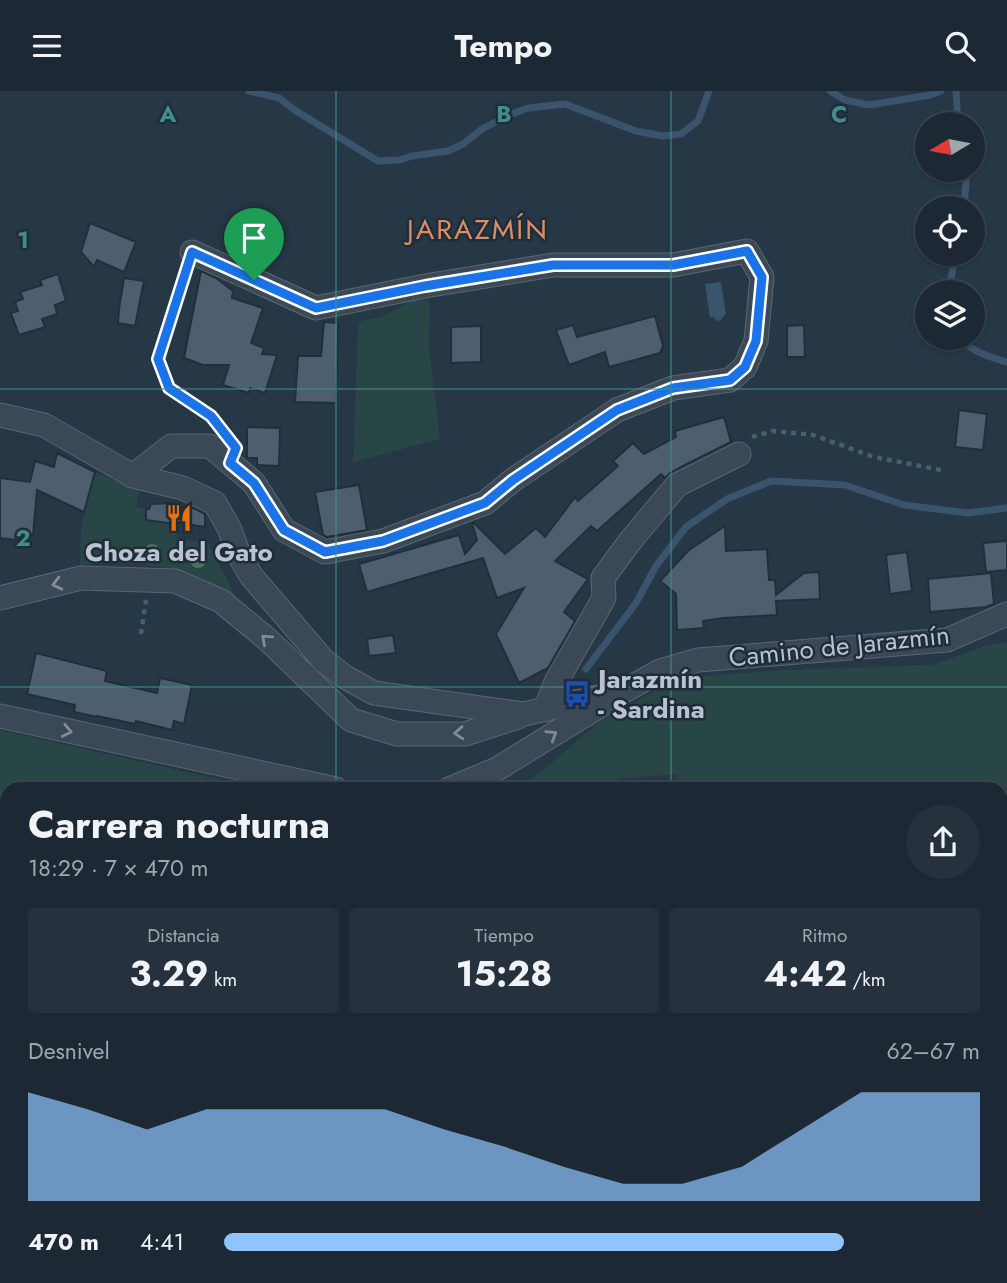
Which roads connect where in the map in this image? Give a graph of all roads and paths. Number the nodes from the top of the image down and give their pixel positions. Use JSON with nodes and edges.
{"nodes":[{"id":1,"x":192,"y":252,"type":"joint"},
{"id":2,"x":0,"y":415,"type":"edge"},
{"id":3,"x":219,"y":427,"type":"dead end"},
{"id":4,"x":739,"y":454,"type":"joint"},
{"id":5,"x":941,"y":470,"type":"dead end"},
{"id":6,"x":133,"y":476,"type":"junction"},
{"id":7,"x":148,"y":580,"type":"junction"},
{"id":8,"x":0,"y":598,"type":"edge"},
{"id":9,"x":1007,"y":614,"type":"edge"},
{"id":10,"x":141,"y":634,"type":"dead end"},
{"id":11,"x":624,"y":691,"type":"junction"},
{"id":12,"x":535,"y":712,"type":"junction"},
{"id":13,"x":0,"y":716,"type":"edge"},
{"id":14,"x":304,"y":782,"type":"edge"},
{"id":15,"x":466,"y":782,"type":"edge"}],
"edges":[{"from":1,"to":3,"type":"path"},
{"from":1,"to":6,"type":"street"},
{"from":2,"to":6,"type":"street"},
{"from":4,"to":5,"type":"path"},
{"from":4,"to":12,"type":"street"},
{"from":6,"to":12,"type":"street"},
{"from":7,"to":8,"type":"street","one_way":true},
{"from":7,"to":10,"type":"path"},
{"from":12,"to":7,"type":"street","one_way":true},
{"from":9,"to":11,"type":"street","name":"Camino de Jarazmín"},
{"from":11,"to":12,"type":"street"},
{"from":15,"to":11,"type":"street","name":"Camino de Jarazmín","one_way":true},
{"from":13,"to":14,"type":"street","one_way":true}]}
